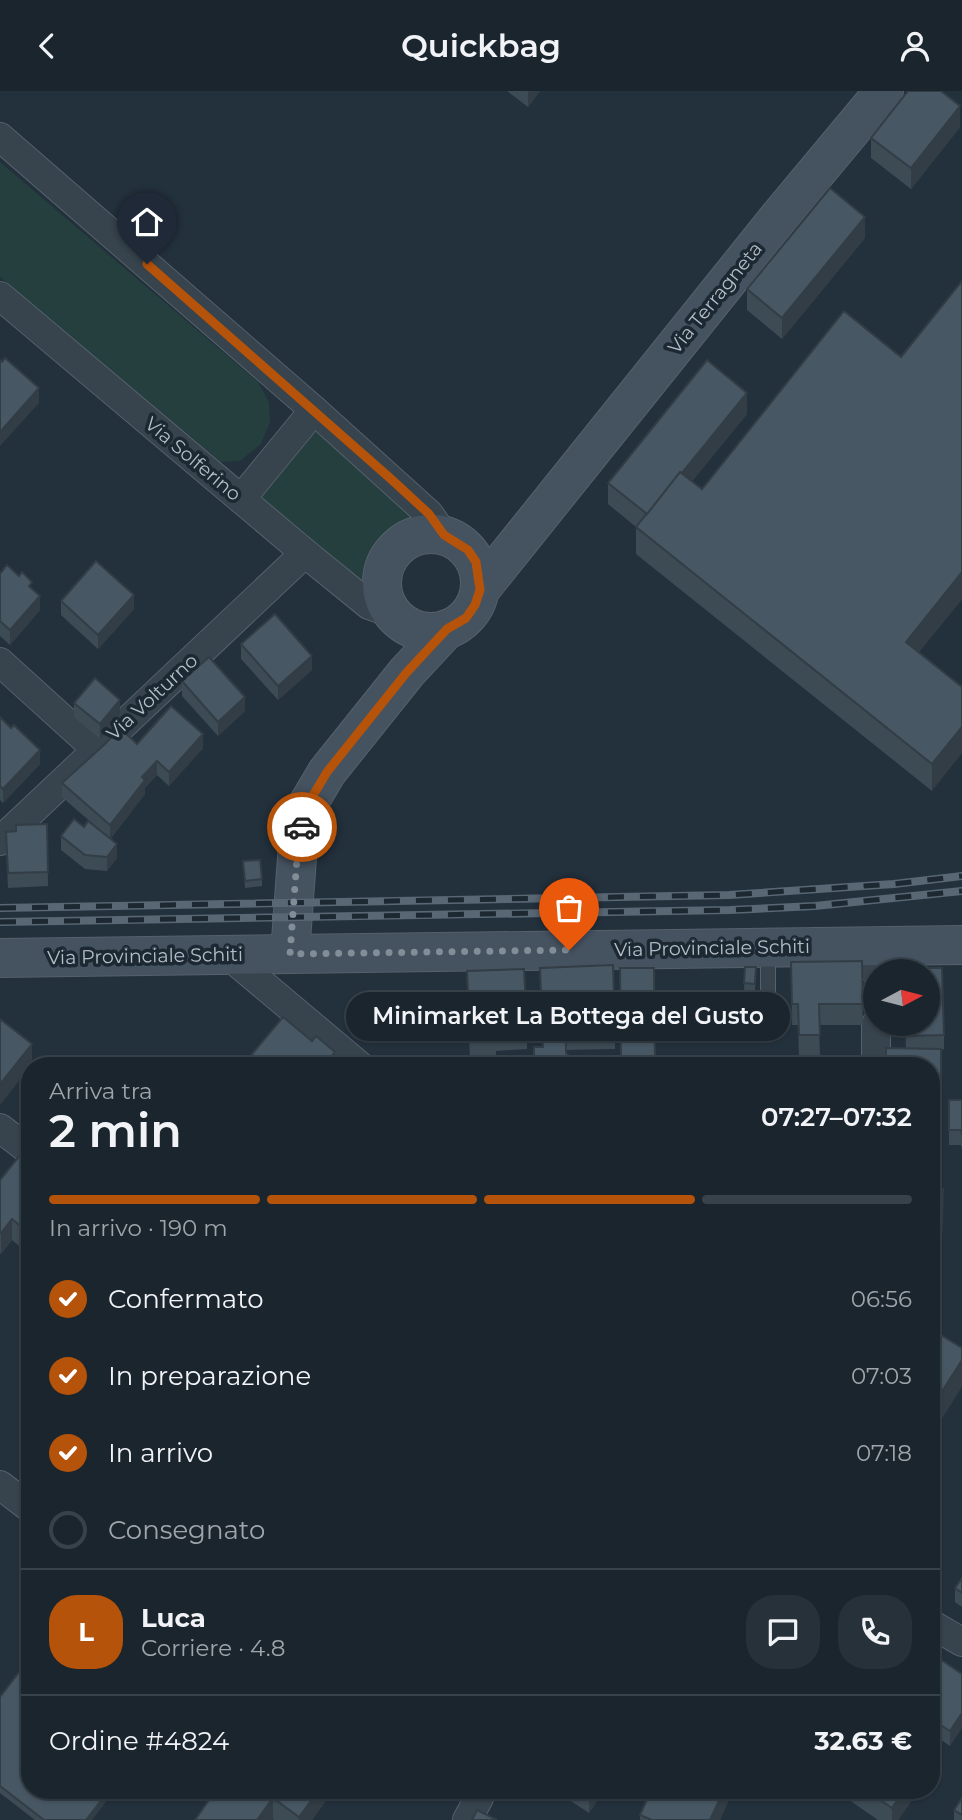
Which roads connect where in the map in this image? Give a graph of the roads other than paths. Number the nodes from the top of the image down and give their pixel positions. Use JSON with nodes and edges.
{"nodes":[{"id":1,"x":884,"y":91,"type":"edge"},
{"id":2,"x":0,"y":137,"type":"edge"},
{"id":3,"x":0,"y":296,"type":"edge"},
{"id":4,"x":314,"y":410,"type":"junction"},
{"id":5,"x":241,"y":499,"type":"junction"},
{"id":6,"x":548,"y":507,"type":"junction"},
{"id":7,"x":456,"y":543,"type":"junction"},
{"id":8,"x":305,"y":553,"type":"junction"},
{"id":9,"x":480,"y":590,"type":"junction"},
{"id":10,"x":401,"y":620,"type":"junction"},
{"id":11,"x":447,"y":629,"type":"junction"},
{"id":12,"x":0,"y":662,"type":"edge"},
{"id":13,"x":407,"y":672,"type":"junction"},
{"id":14,"x":97,"y":750,"type":"junction"},
{"id":15,"x":2,"y":836,"type":"edge"},
{"id":16,"x":962,"y":945,"type":"edge"},
{"id":17,"x":768,"y":947,"type":"junction"},
{"id":18,"x":290,"y":954,"type":"junction"},
{"id":19,"x":228,"y":955,"type":"junction"},
{"id":20,"x":0,"y":958,"type":"edge"},
{"id":21,"x":875,"y":958,"type":"edge"},
{"id":22,"x":768,"y":1034,"type":"dead end"},
{"id":23,"x":876,"y":1036,"type":"edge"},
{"id":24,"x":349,"y":1057,"type":"edge"},
{"id":25,"x":876,"y":1057,"type":"edge"},
{"id":26,"x":0,"y":1128,"type":"edge"},
{"id":27,"x":21,"y":1144,"type":"edge"},
{"id":28,"x":0,"y":1485,"type":"edge"},
{"id":29,"x":21,"y":1501,"type":"edge"},
{"id":30,"x":940,"y":1629,"type":"edge"},
{"id":31,"x":962,"y":1642,"type":"edge"}],
"edges":[{"from":1,"to":6,"type":"street","name":"Via Terragneta"},
{"from":2,"to":4,"type":"street"},
{"from":3,"to":5,"type":"street","name":"Via Solferino"},
{"from":4,"to":5,"type":"street"},
{"from":4,"to":7,"type":"street"},
{"from":5,"to":8,"type":"street","name":"Via Solferino"},
{"from":6,"to":7,"type":"street"},
{"from":6,"to":9,"type":"street","name":"Via Terragneta"},
{"from":7,"to":9,"type":"street"},
{"from":7,"to":10,"type":"street"},
{"from":8,"to":10,"type":"street","name":"Via Solferino"},
{"from":8,"to":14,"type":"street","name":"Via Volturno"},
{"from":9,"to":11,"type":"street"},
{"from":10,"to":11,"type":"street"},
{"from":10,"to":13,"type":"street"},
{"from":11,"to":13,"type":"street"},
{"from":12,"to":14,"type":"street"},
{"from":13,"to":18,"type":"street"},
{"from":14,"to":15,"type":"street","name":"Via Volturno"},
{"from":16,"to":21,"type":"street","name":"Via Provinciale Schiti"},
{"from":17,"to":18,"type":"street","name":"Via Provinciale Schiti"},
{"from":17,"to":21,"type":"street","name":"Via Provinciale Schiti"},
{"from":17,"to":22,"type":"lane"},
{"from":18,"to":19,"type":"street","name":"Via Provinciale Schiti"},
{"from":19,"to":20,"type":"street","name":"Via Provinciale Schiti"},
{"from":19,"to":24,"type":"street"},
{"from":23,"to":25,"type":"street"},
{"from":26,"to":27,"type":"street"},
{"from":28,"to":29,"type":"street"},
{"from":30,"to":31,"type":"street"}]}
